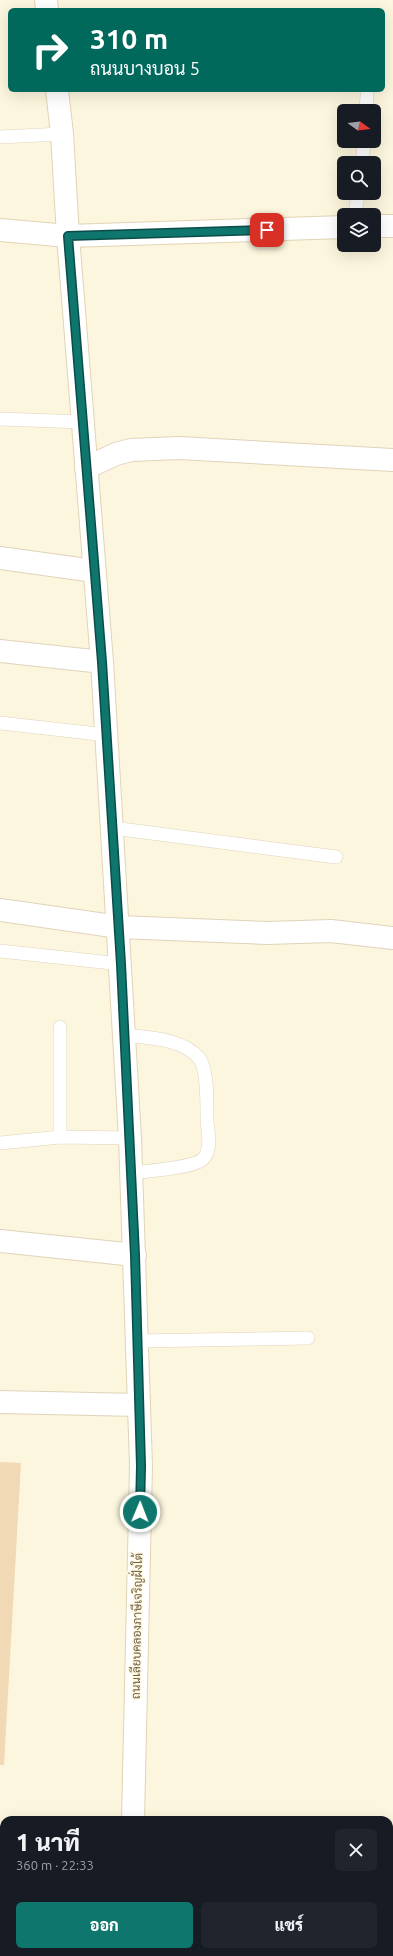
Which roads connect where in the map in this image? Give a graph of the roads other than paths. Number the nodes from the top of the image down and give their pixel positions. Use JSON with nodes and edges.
{"nodes":[{"id":1,"x":57,"y":92,"type":"edge"},
{"id":2,"x":367,"y":96,"type":"dead end"},
{"id":3,"x":366,"y":104,"type":"edge"},
{"id":4,"x":62,"y":134,"type":"junction"},
{"id":5,"x":0,"y":137,"type":"edge"},
{"id":6,"x":381,"y":226,"type":"edge"},
{"id":7,"x":393,"y":226,"type":"edge"},
{"id":8,"x":337,"y":228,"type":"edge"},
{"id":9,"x":0,"y":230,"type":"edge"},
{"id":10,"x":68,"y":236,"type":"junction"},
{"id":11,"x":0,"y":419,"type":"edge"},
{"id":12,"x":83,"y":422,"type":"junction"},
{"id":13,"x":393,"y":460,"type":"edge"},
{"id":14,"x":86,"y":468,"type":"junction"},
{"id":15,"x":0,"y":558,"type":"edge"},
{"id":16,"x":94,"y":571,"type":"junction"},
{"id":17,"x":0,"y":651,"type":"edge"},
{"id":18,"x":102,"y":662,"type":"junction"},
{"id":19,"x":0,"y":724,"type":"edge"},
{"id":20,"x":107,"y":735,"type":"junction"},
{"id":21,"x":113,"y":828,"type":"junction"},
{"id":22,"x":336,"y":857,"type":"dead end"},
{"id":23,"x":0,"y":910,"type":"edge"},
{"id":24,"x":119,"y":927,"type":"junction"},
{"id":25,"x":393,"y":938,"type":"edge"},
{"id":26,"x":0,"y":951,"type":"edge"},
{"id":27,"x":121,"y":964,"type":"junction"},
{"id":28,"x":60,"y":1027,"type":"dead end"},
{"id":29,"x":125,"y":1034,"type":"junction"},
{"id":30,"x":60,"y":1137,"type":"junction"},
{"id":31,"x":130,"y":1138,"type":"junction"},
{"id":32,"x":0,"y":1143,"type":"edge"},
{"id":33,"x":132,"y":1173,"type":"junction"},
{"id":34,"x":0,"y":1241,"type":"edge"},
{"id":35,"x":135,"y":1255,"type":"junction"},
{"id":36,"x":308,"y":1338,"type":"dead end"},
{"id":37,"x":137,"y":1341,"type":"junction"},
{"id":38,"x":0,"y":1402,"type":"edge"},
{"id":39,"x":139,"y":1405,"type":"junction"},
{"id":40,"x":134,"y":1816,"type":"edge"}],
"edges":[{"from":1,"to":4,"type":"street","name":"ถนนเลียบคลองภาษีเจริญฝั่งใต้"},
{"from":2,"to":3,"type":"lane"},
{"from":4,"to":5,"type":"lane"},
{"from":4,"to":10,"type":"street","name":"ถนนเลียบคลองภาษีเจริญฝั่งใต้"},
{"from":6,"to":7,"type":"street"},
{"from":8,"to":10,"type":"street"},
{"from":9,"to":10,"type":"street"},
{"from":10,"to":12,"type":"street","name":"ถนนเลียบคลองภาษีเจริญฝั่งใต้"},
{"from":11,"to":12,"type":"lane"},
{"from":12,"to":14,"type":"street","name":"ถนนเลียบคลองภาษีเจริญฝั่งใต้"},
{"from":13,"to":14,"type":"street"},
{"from":14,"to":16,"type":"street","name":"ถนนเลียบคลองภาษีเจริญฝั่งใต้"},
{"from":15,"to":16,"type":"street"},
{"from":16,"to":18,"type":"street","name":"ถนนเลียบคลองภาษีเจริญฝั่งใต้"},
{"from":17,"to":18,"type":"street"},
{"from":18,"to":20,"type":"street","name":"ถนนเลียบคลองภาษีเจริญฝั่งใต้"},
{"from":19,"to":20,"type":"lane"},
{"from":20,"to":21,"type":"street","name":"ถนนเลียบคลองภาษีเจริญฝั่งใต้"},
{"from":21,"to":22,"type":"lane"},
{"from":21,"to":24,"type":"street","name":"ถนนเลียบคลองภาษีเจริญฝั่งใต้"},
{"from":23,"to":24,"type":"street"},
{"from":24,"to":25,"type":"street"},
{"from":24,"to":27,"type":"street","name":"ถนนเลียบคลองภาษีเจริญฝั่งใต้"},
{"from":26,"to":27,"type":"lane"},
{"from":27,"to":29,"type":"street","name":"ถนนเลียบคลองภาษีเจริญฝั่งใต้"},
{"from":28,"to":30,"type":"lane"},
{"from":29,"to":31,"type":"street","name":"ถนนเลียบคลองภาษีเจริญฝั่งใต้"},
{"from":29,"to":33,"type":"lane"},
{"from":30,"to":31,"type":"lane"},
{"from":30,"to":32,"type":"lane"},
{"from":31,"to":33,"type":"street","name":"ถนนเลียบคลองภาษีเจริญฝั่งใต้"},
{"from":33,"to":35,"type":"street","name":"ถนนเลียบคลองภาษีเจริญฝั่งใต้"},
{"from":34,"to":35,"type":"street"},
{"from":35,"to":37,"type":"street","name":"ถนนเลียบคลองภาษีเจริญฝั่งใต้"},
{"from":36,"to":37,"type":"lane"},
{"from":37,"to":39,"type":"street","name":"ถนนเลียบคลองภาษีเจริญฝั่งใต้"},
{"from":38,"to":39,"type":"street"},
{"from":39,"to":40,"type":"street","name":"ถนนเลียบคลองภาษีเจริญฝั่งใต้"}]}
